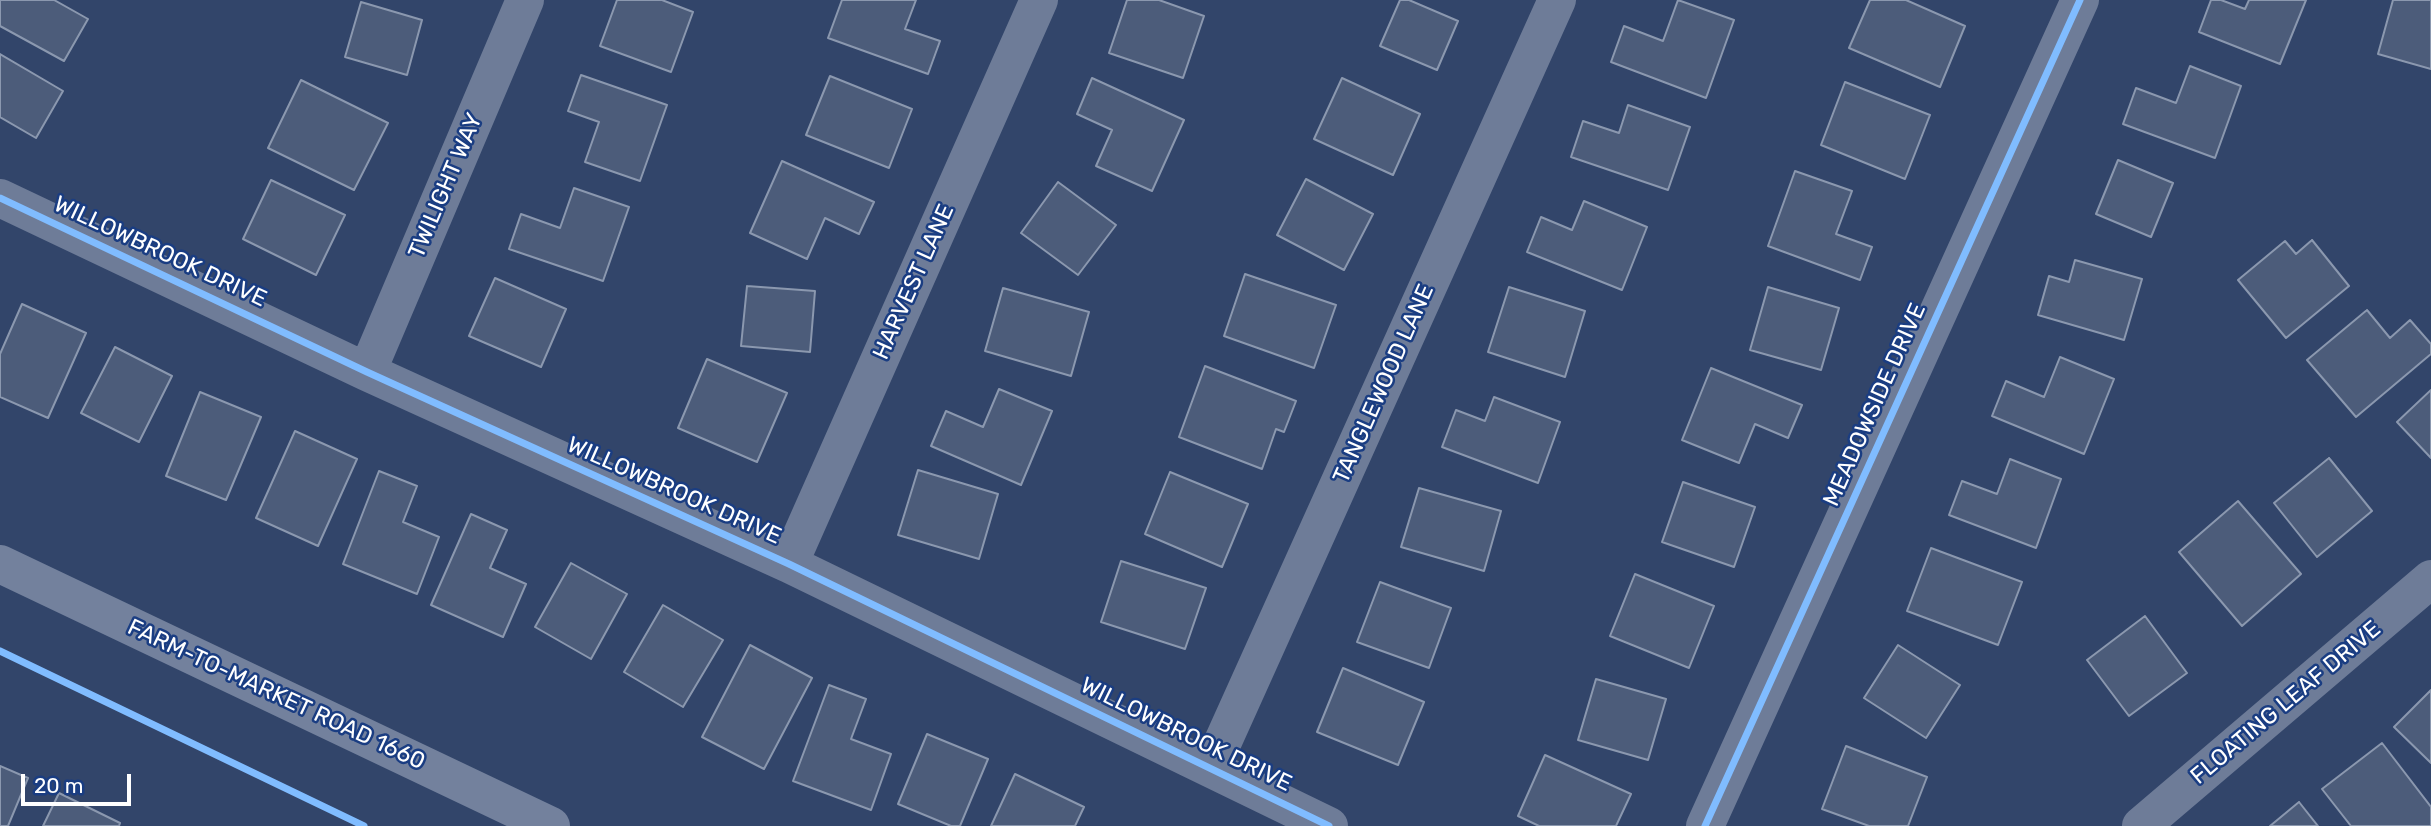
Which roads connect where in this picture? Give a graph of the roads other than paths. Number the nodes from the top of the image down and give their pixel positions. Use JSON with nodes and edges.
{"nodes":[{"id":1,"x":525,"y":0,"type":"edge"},
{"id":2,"x":1039,"y":0,"type":"edge"},
{"id":3,"x":1557,"y":0,"type":"edge"},
{"id":4,"x":2081,"y":0,"type":"edge"},
{"id":5,"x":0,"y":198,"type":"edge"},
{"id":6,"x":367,"y":372,"type":"junction"},
{"id":7,"x":0,"y":564,"type":"edge"},
{"id":8,"x":789,"y":564,"type":"junction"},
{"id":9,"x":2431,"y":579,"type":"edge"},
{"id":10,"x":1211,"y":768,"type":"junction"},
{"id":11,"x":551,"y":826,"type":"edge"},
{"id":12,"x":1329,"y":826,"type":"edge"},
{"id":13,"x":1705,"y":826,"type":"edge"},
{"id":14,"x":2141,"y":826,"type":"edge"}],
"edges":[{"from":1,"to":6,"type":"street","name":"TWILIGHT WAY"},
{"from":2,"to":8,"type":"street","name":"HARVEST LANE"},
{"from":3,"to":10,"type":"street","name":"TANGLEWOOD LANE"},
{"from":4,"to":13,"type":"street","name":"MEADOWSIDE DRIVE"},
{"from":5,"to":6,"type":"street","name":"WILLOWBROOK DRIVE"},
{"from":6,"to":8,"type":"street","name":"WILLOWBROOK DRIVE"},
{"from":7,"to":11,"type":"main road","name":"FARM-TO-MARKET ROAD 1660"},
{"from":8,"to":10,"type":"street","name":"WILLOWBROOK DRIVE"},
{"from":9,"to":14,"type":"street","name":"FLOATING LEAF DRIVE"},
{"from":10,"to":12,"type":"street","name":"WILLOWBROOK DRIVE"}]}
